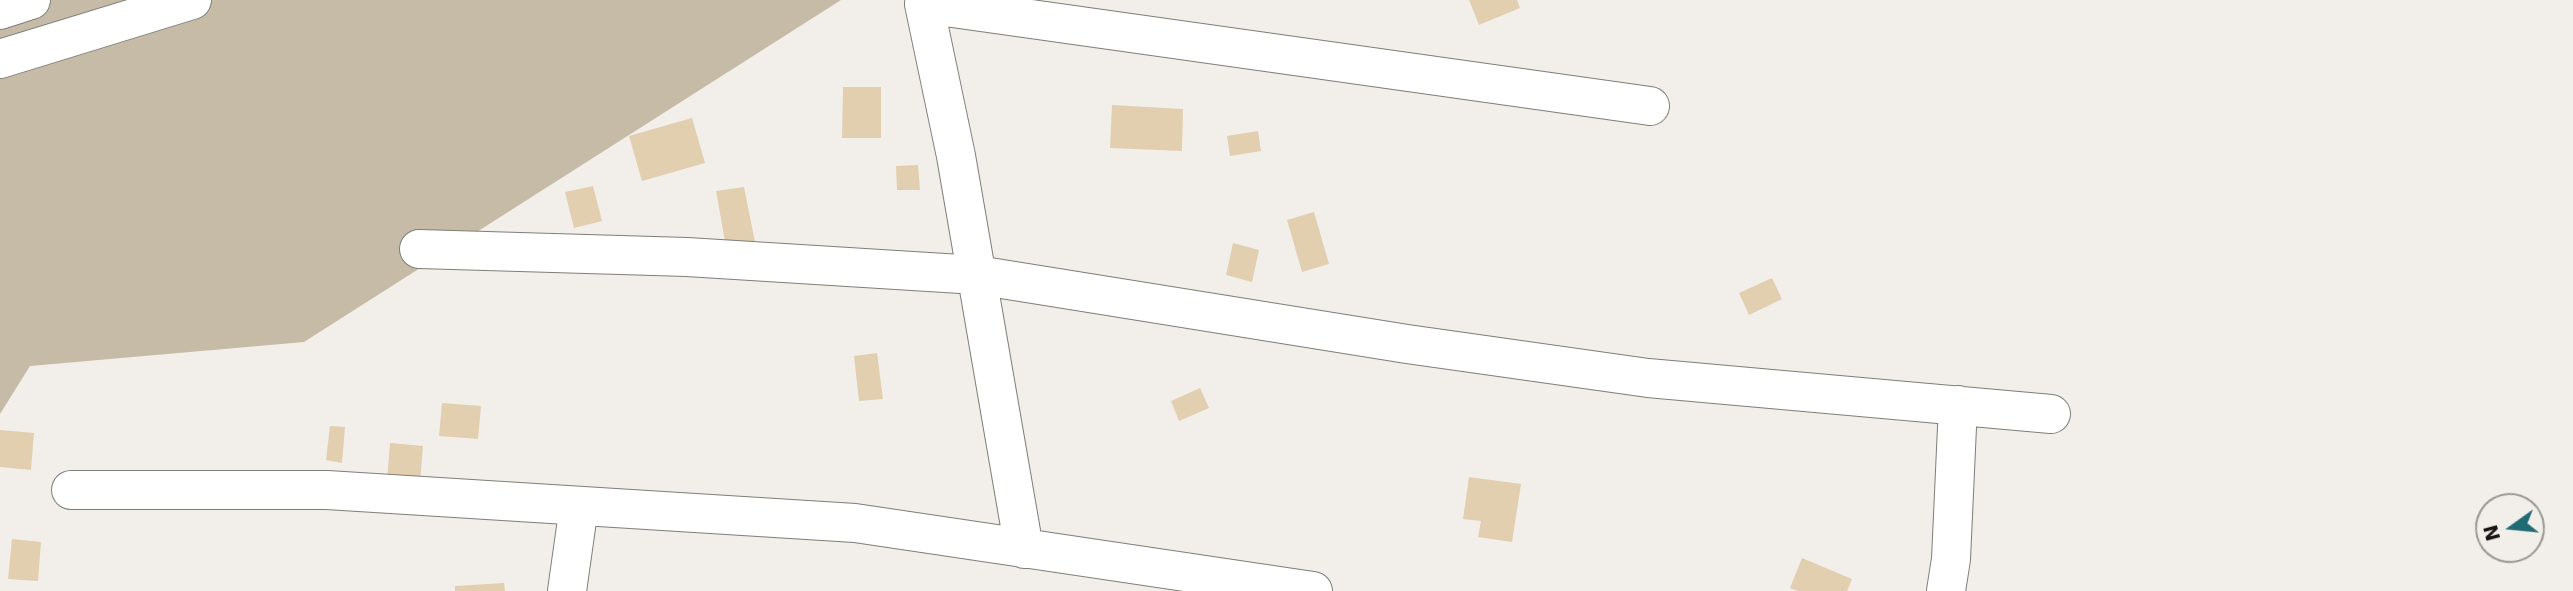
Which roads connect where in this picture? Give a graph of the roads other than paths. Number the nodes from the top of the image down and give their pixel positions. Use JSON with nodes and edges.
{"nodes":[{"id":1,"x":31,"y":0,"type":"edge"},
{"id":2,"x":192,"y":0,"type":"edge"},
{"id":3,"x":0,"y":10,"type":"edge"},
{"id":4,"x":0,"y":60,"type":"edge"},
{"id":5,"x":1650,"y":106,"type":"dead end"},
{"id":6,"x":419,"y":249,"type":"dead end"},
{"id":7,"x":978,"y":275,"type":"junction"},
{"id":8,"x":1958,"y":405,"type":"junction"},
{"id":9,"x":2051,"y":414,"type":"dead end"},
{"id":10,"x":71,"y":490,"type":"dead end"},
{"id":11,"x":579,"y":506,"type":"junction"},
{"id":12,"x":1024,"y":549,"type":"junction"},
{"id":13,"x":567,"y":591,"type":"edge"},
{"id":14,"x":1313,"y":591,"type":"edge"},
{"id":15,"x":1946,"y":591,"type":"edge"}],
"edges":[{"from":1,"to":3,"type":"main road"},
{"from":2,"to":4,"type":"main road"},
{"from":5,"to":7,"type":"main road"},
{"from":6,"to":7,"type":"main road"},
{"from":7,"to":8,"type":"main road"},
{"from":7,"to":12,"type":"main road"},
{"from":8,"to":9,"type":"main road"},
{"from":8,"to":15,"type":"main road"},
{"from":10,"to":11,"type":"main road"},
{"from":11,"to":12,"type":"main road"},
{"from":11,"to":13,"type":"main road"},
{"from":12,"to":14,"type":"main road"}]}
